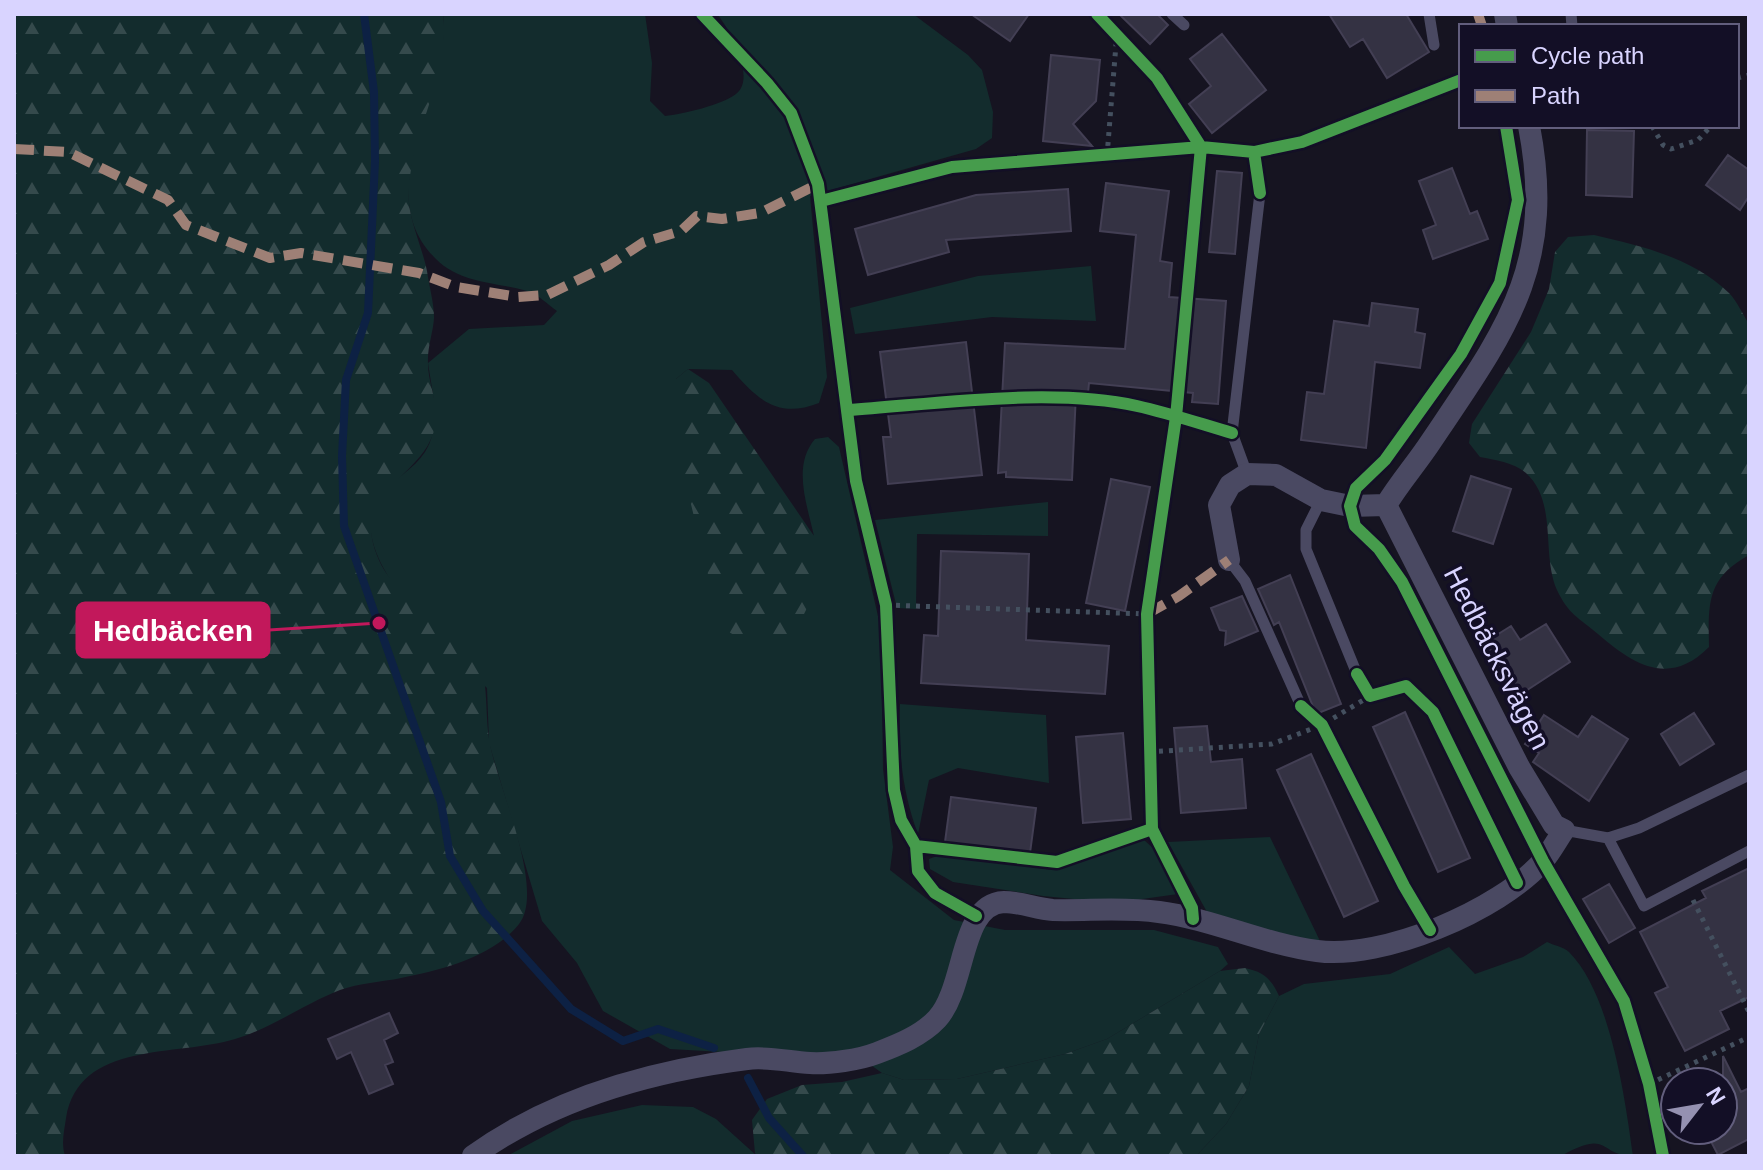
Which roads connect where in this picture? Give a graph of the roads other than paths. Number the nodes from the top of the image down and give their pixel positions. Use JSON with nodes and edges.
{"nodes":[{"id":1,"x":1172,"y":14,"type":"edge"},
{"id":2,"x":1429,"y":14,"type":"edge"},
{"id":3,"x":1184,"y":25,"type":"dead end"},
{"id":4,"x":1434,"y":45,"type":"dead end"},
{"id":5,"x":1529,"y":128,"type":"edge"},
{"id":6,"x":1260,"y":193,"type":"dead end"},
{"id":7,"x":1247,"y":474,"type":"junction"},
{"id":8,"x":1321,"y":500,"type":"junction"},
{"id":9,"x":1386,"y":505,"type":"junction"},
{"id":10,"x":1229,"y":560,"type":"joint"},
{"id":11,"x":1357,"y":674,"type":"dead end"},
{"id":12,"x":1301,"y":706,"type":"dead end"},
{"id":13,"x":1749,"y":775,"type":"edge"},
{"id":14,"x":1564,"y":830,"type":"junction"},
{"id":15,"x":1608,"y":838,"type":"junction"},
{"id":16,"x":1749,"y":851,"type":"edge"},
{"id":17,"x":473,"y":1156,"type":"edge"}],
"edges":[{"from":1,"to":3,"type":"lane"},
{"from":2,"to":4,"type":"lane"},
{"from":5,"to":9,"type":"street"},
{"from":6,"to":7,"type":"lane"},
{"from":7,"to":8,"type":"street"},
{"from":7,"to":10,"type":"street"},
{"from":8,"to":9,"type":"street"},
{"from":8,"to":11,"type":"lane"},
{"from":9,"to":14,"type":"street","name":"Hedbäcksvägen"},
{"from":10,"to":12,"type":"lane"},
{"from":13,"to":15,"type":"lane"},
{"from":14,"to":15,"type":"lane"},
{"from":14,"to":17,"type":"street"},
{"from":15,"to":16,"type":"lane"}]}
